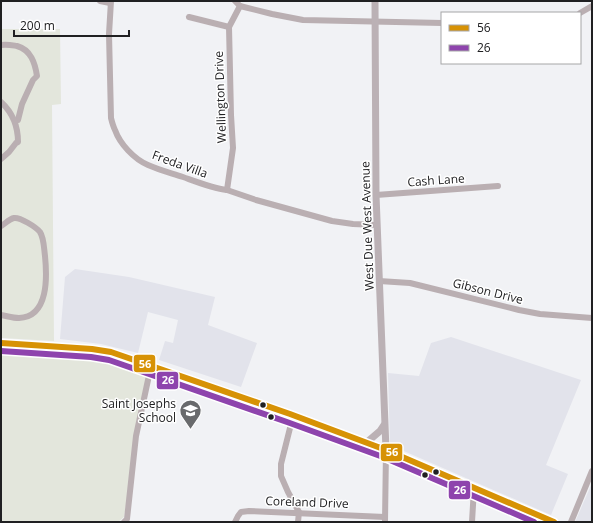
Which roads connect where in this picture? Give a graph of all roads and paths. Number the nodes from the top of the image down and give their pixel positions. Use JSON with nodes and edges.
{"nodes":[{"id":1,"x":100,"y":1,"type":"edge"},
{"id":2,"x":235,"y":1,"type":"edge"},
{"id":3,"x":375,"y":1,"type":"edge"},
{"id":4,"x":111,"y":2,"type":"edge"},
{"id":5,"x":240,"y":6,"type":"junction"},
{"id":6,"x":592,"y":6,"type":"edge"},
{"id":7,"x":581,"y":12,"type":"edge"},
{"id":8,"x":188,"y":17,"type":"dead end"},
{"id":9,"x":375,"y":22,"type":"junction"},
{"id":10,"x":441,"y":23,"type":"edge"},
{"id":11,"x":229,"y":27,"type":"junction"},
{"id":12,"x":1,"y":45,"type":"edge"},
{"id":13,"x":1,"y":102,"type":"edge"},
{"id":14,"x":18,"y":120,"type":"dead end"},
{"id":15,"x":1,"y":159,"type":"edge"},
{"id":16,"x":498,"y":186,"type":"dead end"},
{"id":17,"x":227,"y":190,"type":"junction"},
{"id":18,"x":376,"y":195,"type":"junction"},
{"id":19,"x":377,"y":225,"type":"junction"},
{"id":20,"x":1,"y":226,"type":"edge"},
{"id":21,"x":379,"y":281,"type":"junction"},
{"id":22,"x":1,"y":315,"type":"edge"},
{"id":23,"x":592,"y":318,"type":"edge"},
{"id":24,"x":1,"y":343,"type":"edge"},
{"id":25,"x":151,"y":366,"type":"junction"},
{"id":26,"x":293,"y":416,"type":"junction"},
{"id":27,"x":384,"y":425,"type":"junction"},
{"id":28,"x":366,"y":443,"type":"junction"},
{"id":29,"x":386,"y":450,"type":"junction"},
{"id":30,"x":592,"y":471,"type":"edge"},
{"id":31,"x":474,"y":488,"type":"junction"},
{"id":32,"x":299,"y":512,"type":"junction"},
{"id":33,"x":385,"y":519,"type":"edge"},
{"id":34,"x":124,"y":522,"type":"edge"},
{"id":35,"x":235,"y":522,"type":"edge"},
{"id":36,"x":298,"y":522,"type":"edge"},
{"id":37,"x":472,"y":522,"type":"edge"},
{"id":38,"x":554,"y":522,"type":"edge"},
{"id":39,"x":571,"y":522,"type":"edge"}],
"edges":[{"from":1,"to":4,"type":"street"},
{"from":2,"to":5,"type":"street"},
{"from":3,"to":9,"type":"main road","name":"West Due West Avenue"},
{"from":4,"to":17,"type":"street","name":"Freda Villa"},
{"from":5,"to":9,"type":"street"},
{"from":5,"to":11,"type":"street","name":"Wellington Drive"},
{"from":6,"to":7,"type":"street"},
{"from":8,"to":11,"type":"street"},
{"from":9,"to":10,"type":"street"},
{"from":9,"to":18,"type":"main road","name":"West Due West Avenue"},
{"from":11,"to":17,"type":"street","name":"Wellington Drive"},
{"from":12,"to":14,"type":"street"},
{"from":13,"to":15,"type":"street"},
{"from":16,"to":18,"type":"street","name":"Cash Lane"},
{"from":17,"to":19,"type":"street","name":"Freda Villa"},
{"from":18,"to":19,"type":"main road","name":"West Due West Avenue"},
{"from":19,"to":21,"type":"main road","name":"West Due West Avenue"},
{"from":20,"to":22,"type":"street"},
{"from":21,"to":23,"type":"street","name":"Gibson Drive"},
{"from":21,"to":27,"type":"main road","name":"West Due West Avenue"},
{"from":24,"to":25,"type":"main road"},
{"from":25,"to":26,"type":"main road"},
{"from":25,"to":34,"type":"street"},
{"from":26,"to":28,"type":"main road"},
{"from":26,"to":32,"type":"street"},
{"from":27,"to":28,"type":"main road"},
{"from":27,"to":29,"type":"main road","name":"West Due West Avenue"},
{"from":28,"to":29,"type":"main road"},
{"from":29,"to":31,"type":"main road"},
{"from":29,"to":33,"type":"street"},
{"from":30,"to":39,"type":"street"},
{"from":31,"to":37,"type":"street"},
{"from":31,"to":38,"type":"main road"},
{"from":32,"to":33,"type":"street","name":"Coreland Drive"},
{"from":32,"to":35,"type":"street","name":"Coreland Drive"},
{"from":32,"to":36,"type":"street"}]}
